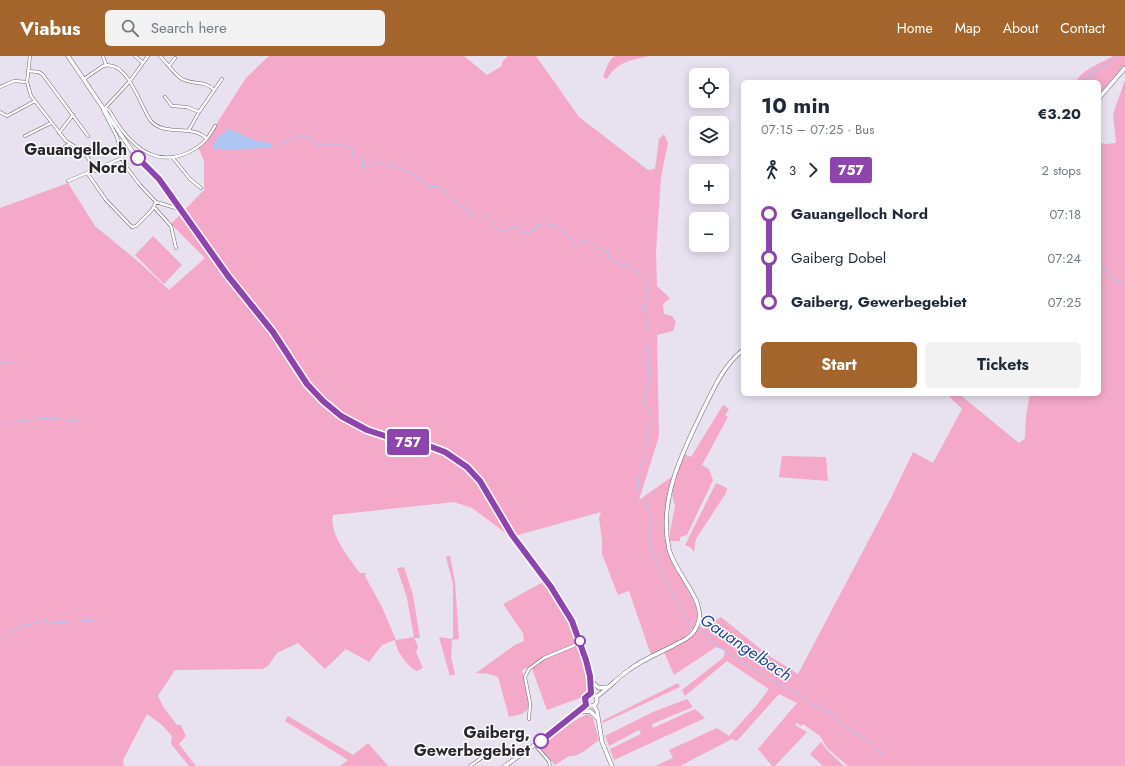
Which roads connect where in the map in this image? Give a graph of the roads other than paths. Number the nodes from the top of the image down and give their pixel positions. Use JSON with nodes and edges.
{"nodes":[{"id":1,"x":30,"y":56,"type":"edge"},
{"id":2,"x":68,"y":56,"type":"edge"},
{"id":3,"x":103,"y":56,"type":"edge"},
{"id":4,"x":135,"y":56,"type":"edge"},
{"id":5,"x":148,"y":56,"type":"edge"},
{"id":6,"x":160,"y":56,"type":"edge"},
{"id":7,"x":176,"y":58,"type":"dead end"},
{"id":8,"x":142,"y":62,"type":"junction"},
{"id":9,"x":106,"y":65,"type":"junction"},
{"id":10,"x":169,"y":66,"type":"junction"},
{"id":11,"x":1125,"y":68,"type":"edge"},
{"id":12,"x":28,"y":71,"type":"junction"},
{"id":13,"x":84,"y":79,"type":"junction"},
{"id":14,"x":222,"y":79,"type":"dead end"},
{"id":15,"x":130,"y":80,"type":"junction"},
{"id":16,"x":27,"y":82,"type":"junction"},
{"id":17,"x":0,"y":88,"type":"edge"},
{"id":18,"x":214,"y":90,"type":"junction"},
{"id":19,"x":1101,"y":96,"type":"edge"},
{"id":20,"x":165,"y":97,"type":"dead end"},
{"id":21,"x":35,"y":101,"type":"junction"},
{"id":22,"x":104,"y":108,"type":"junction"},
{"id":23,"x":0,"y":112,"type":"edge"},
{"id":24,"x":199,"y":112,"type":"junction"},
{"id":25,"x":73,"y":115,"type":"junction"},
{"id":26,"x":51,"y":122,"type":"junction"},
{"id":27,"x":215,"y":126,"type":"dead end"},
{"id":28,"x":189,"y":130,"type":"junction"},
{"id":29,"x":59,"y":133,"type":"junction"},
{"id":30,"x":25,"y":136,"type":"dead end"},
{"id":31,"x":88,"y":136,"type":"dead end"},
{"id":32,"x":206,"y":138,"type":"junction"},
{"id":33,"x":69,"y":144,"type":"junction"},
{"id":34,"x":54,"y":154,"type":"dead end"},
{"id":35,"x":122,"y":158,"type":"junction"},
{"id":36,"x":173,"y":158,"type":"junction"},
{"id":37,"x":96,"y":171,"type":"junction"},
{"id":38,"x":88,"y":174,"type":"junction"},
{"id":39,"x":68,"y":181,"type":"dead end"},
{"id":40,"x":201,"y":188,"type":"dead end"},
{"id":41,"x":156,"y":202,"type":"junction"},
{"id":42,"x":154,"y":207,"type":"junction"},
{"id":43,"x":182,"y":210,"type":"junction"},
{"id":44,"x":176,"y":248,"type":"dead end"},
{"id":45,"x":741,"y":352,"type":"edge"},
{"id":46,"x":581,"y":643,"type":"junction"},
{"id":47,"x":591,"y":680,"type":"junction"},
{"id":48,"x":609,"y":687,"type":"junction"},
{"id":49,"x":591,"y":694,"type":"junction"},
{"id":50,"x":596,"y":697,"type":"junction"},
{"id":51,"x":586,"y":705,"type":"junction"},
{"id":52,"x":594,"y":706,"type":"junction"},
{"id":53,"x":577,"y":713,"type":"junction"},
{"id":54,"x":597,"y":718,"type":"junction"},
{"id":55,"x":529,"y":719,"type":"dead end"},
{"id":56,"x":535,"y":745,"type":"junction"},
{"id":57,"x":487,"y":754,"type":"dead end"},
{"id":58,"x":470,"y":766,"type":"edge"},
{"id":59,"x":505,"y":766,"type":"edge"},
{"id":60,"x":550,"y":766,"type":"edge"},
{"id":61,"x":612,"y":766,"type":"edge"}],
"edges":[{"from":1,"to":12,"type":"street"},
{"from":2,"to":13,"type":"main road"},
{"from":3,"to":9,"type":"street"},
{"from":4,"to":8,"type":"street"},
{"from":5,"to":8,"type":"street"},
{"from":6,"to":10,"type":"street"},
{"from":7,"to":10,"type":"street"},
{"from":8,"to":15,"type":"street"},
{"from":9,"to":13,"type":"street"},
{"from":9,"to":15,"type":"street"},
{"from":10,"to":18,"type":"street"},
{"from":11,"to":19,"type":"main road"},
{"from":12,"to":16,"type":"street"},
{"from":12,"to":25,"type":"street"},
{"from":13,"to":22,"type":"main road"},
{"from":14,"to":18,"type":"street"},
{"from":15,"to":22,"type":"street"},
{"from":15,"to":28,"type":"street"},
{"from":16,"to":17,"type":"street"},
{"from":16,"to":21,"type":"street"},
{"from":18,"to":24,"type":"street"},
{"from":20,"to":24,"type":"street"},
{"from":21,"to":23,"type":"street"},
{"from":21,"to":26,"type":"street"},
{"from":22,"to":35,"type":"street"},
{"from":22,"to":36,"type":"street"},
{"from":22,"to":43,"type":"main road"},
{"from":24,"to":28,"type":"street"},
{"from":25,"to":29,"type":"street"},
{"from":25,"to":31,"type":"street"},
{"from":26,"to":29,"type":"street"},
{"from":26,"to":30,"type":"street"},
{"from":27,"to":32,"type":"street"},
{"from":28,"to":32,"type":"street"},
{"from":29,"to":33,"type":"street"},
{"from":32,"to":36,"type":"street"},
{"from":33,"to":34,"type":"street"},
{"from":33,"to":37,"type":"street"},
{"from":35,"to":37,"type":"street"},
{"from":35,"to":41,"type":"street"},
{"from":36,"to":40,"type":"street"},
{"from":37,"to":38,"type":"street"},
{"from":38,"to":39,"type":"street"},
{"from":38,"to":42,"type":"street"},
{"from":41,"to":42,"type":"street"},
{"from":41,"to":43,"type":"street"},
{"from":42,"to":44,"type":"street"},
{"from":43,"to":46,"type":"main road"},
{"from":45,"to":48,"type":"main road"},
{"from":46,"to":47,"type":"main road"},
{"from":46,"to":55,"type":"street"},
{"from":47,"to":48,"type":"main road"},
{"from":47,"to":49,"type":"main road"},
{"from":48,"to":50,"type":"main road"},
{"from":49,"to":50,"type":"main road"},
{"from":49,"to":51,"type":"main road"},
{"from":50,"to":52,"type":"main road"},
{"from":51,"to":52,"type":"main road"},
{"from":51,"to":53,"type":"main road"},
{"from":52,"to":54,"type":"main road"},
{"from":53,"to":54,"type":"main road"},
{"from":53,"to":56,"type":"main road"},
{"from":54,"to":61,"type":"main road"},
{"from":56,"to":59,"type":"main road"},
{"from":56,"to":60,"type":"street"},
{"from":57,"to":58,"type":"street"}]}
